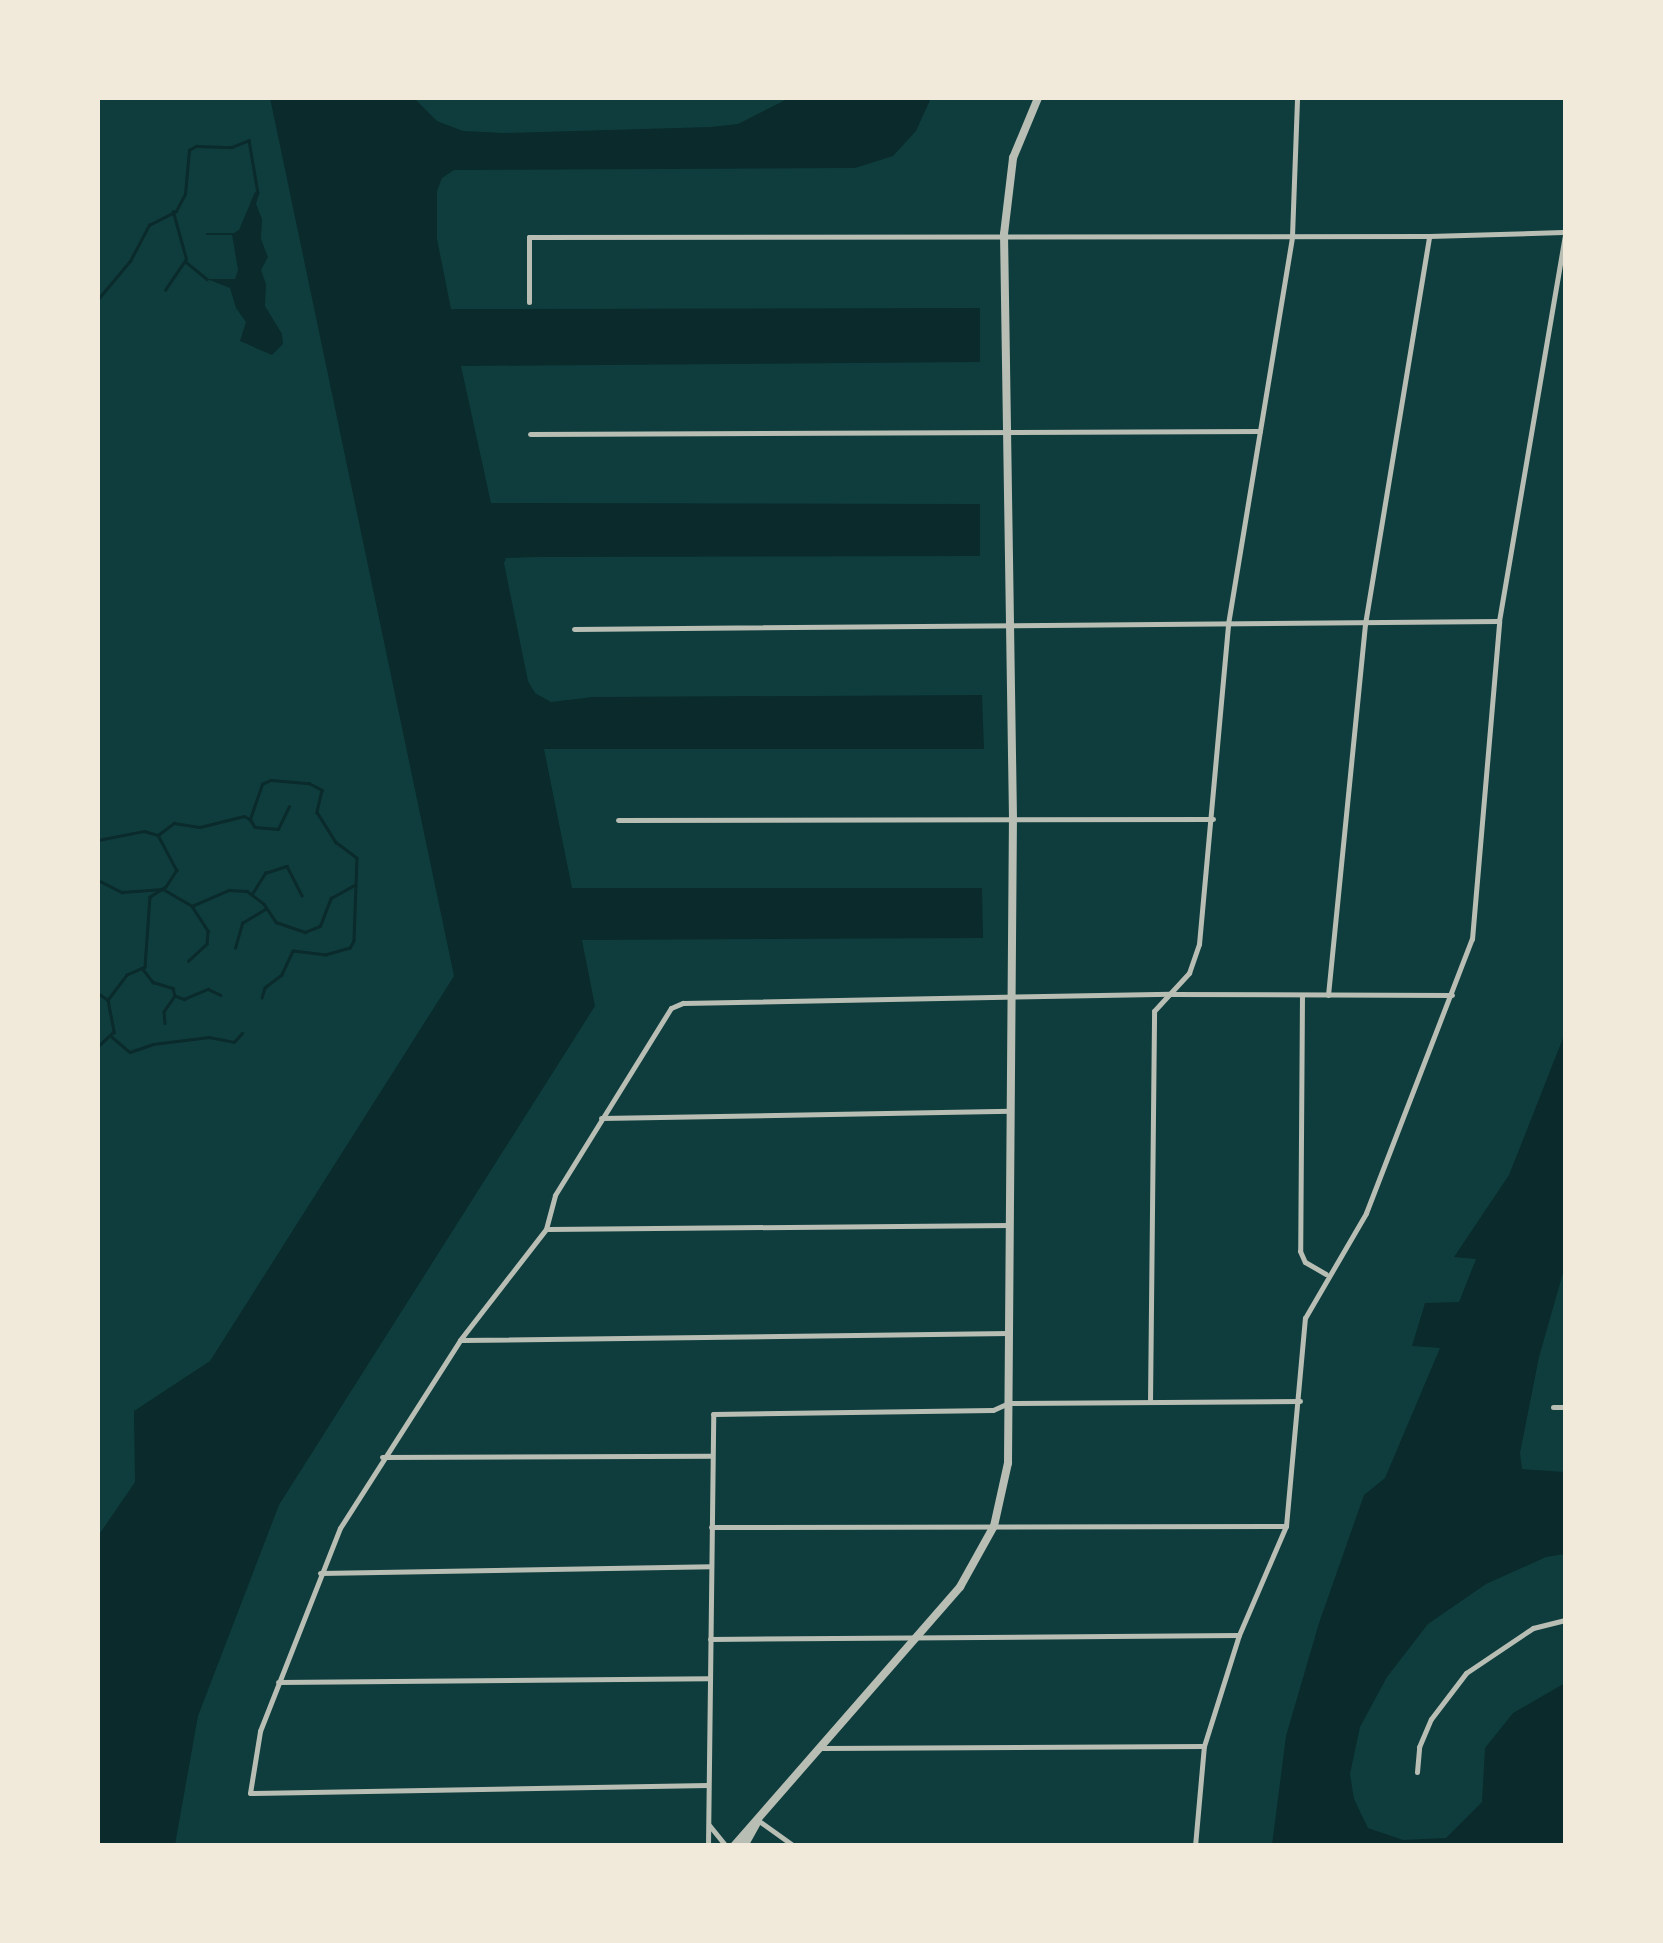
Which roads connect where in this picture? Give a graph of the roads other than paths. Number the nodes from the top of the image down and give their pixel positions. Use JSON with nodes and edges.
{"nodes":[{"id":1,"x":1038,"y":98,"type":"edge"},
{"id":2,"x":1297,"y":98,"type":"edge"},
{"id":3,"x":1564,"y":229,"type":"edge"},
{"id":4,"x":1004,"y":234,"type":"junction"},
{"id":5,"x":1292,"y":236,"type":"junction"},
{"id":6,"x":1428,"y":236,"type":"junction"},
{"id":7,"x":530,"y":302,"type":"dead end"},
{"id":8,"x":1007,"y":429,"type":"junction"},
{"id":9,"x":1260,"y":431,"type":"junction"},
{"id":10,"x":530,"y":434,"type":"dead end"},
{"id":11,"x":1499,"y":622,"type":"junction"},
{"id":12,"x":1228,"y":624,"type":"junction"},
{"id":13,"x":1365,"y":624,"type":"junction"},
{"id":14,"x":1010,"y":627,"type":"junction"},
{"id":15,"x":574,"y":629,"type":"dead end"},
{"id":16,"x":618,"y":820,"type":"dead end"},
{"id":17,"x":1012,"y":820,"type":"junction"},
{"id":18,"x":1214,"y":820,"type":"junction"},
{"id":19,"x":1171,"y":994,"type":"junction"},
{"id":20,"x":1302,"y":995,"type":"junction"},
{"id":21,"x":1328,"y":995,"type":"junction"},
{"id":22,"x":1452,"y":995,"type":"junction"},
{"id":23,"x":1010,"y":1000,"type":"junction"},
{"id":24,"x":1010,"y":1110,"type":"junction"},
{"id":25,"x":601,"y":1118,"type":"junction"},
{"id":26,"x":1010,"y":1225,"type":"junction"},
{"id":27,"x":546,"y":1230,"type":"junction"},
{"id":28,"x":1327,"y":1274,"type":"junction"},
{"id":29,"x":1008,"y":1333,"type":"junction"},
{"id":30,"x":460,"y":1340,"type":"junction"},
{"id":31,"x":1300,"y":1400,"type":"junction"},
{"id":32,"x":1150,"y":1402,"type":"junction"},
{"id":33,"x":1009,"y":1403,"type":"junction"},
{"id":34,"x":1553,"y":1407,"type":"dead end"},
{"id":35,"x":1566,"y":1407,"type":"edge"},
{"id":36,"x":382,"y":1456,"type":"junction"},
{"id":37,"x":712,"y":1456,"type":"junction"},
{"id":38,"x":994,"y":1526,"type":"junction"},
{"id":39,"x":1286,"y":1526,"type":"junction"},
{"id":40,"x":711,"y":1527,"type":"junction"},
{"id":41,"x":711,"y":1566,"type":"junction"},
{"id":42,"x":320,"y":1573,"type":"junction"},
{"id":43,"x":1566,"y":1620,"type":"edge"},
{"id":44,"x":1238,"y":1635,"type":"junction"},
{"id":45,"x":914,"y":1637,"type":"junction"},
{"id":46,"x":710,"y":1639,"type":"junction"},
{"id":47,"x":710,"y":1678,"type":"junction"},
{"id":48,"x":278,"y":1682,"type":"junction"},
{"id":49,"x":1204,"y":1746,"type":"junction"},
{"id":50,"x":820,"y":1749,"type":"junction"},
{"id":51,"x":1417,"y":1772,"type":"dead end"},
{"id":52,"x":708,"y":1785,"type":"junction"},
{"id":53,"x":708,"y":1822,"type":"junction"},
{"id":54,"x":758,"y":1822,"type":"junction"},
{"id":55,"x":708,"y":1846,"type":"edge"},
{"id":56,"x":730,"y":1846,"type":"edge"},
{"id":57,"x":744,"y":1846,"type":"edge"},
{"id":58,"x":794,"y":1846,"type":"edge"},
{"id":59,"x":1195,"y":1846,"type":"edge"}],
"edges":[{"from":1,"to":4,"type":"street"},
{"from":2,"to":5,"type":"street"},
{"from":3,"to":6,"type":"street"},
{"from":3,"to":11,"type":"street"},
{"from":4,"to":5,"type":"street"},
{"from":4,"to":7,"type":"street"},
{"from":4,"to":8,"type":"street"},
{"from":5,"to":6,"type":"street"},
{"from":5,"to":9,"type":"street"},
{"from":6,"to":13,"type":"street"},
{"from":8,"to":9,"type":"street"},
{"from":8,"to":10,"type":"street"},
{"from":8,"to":14,"type":"street"},
{"from":9,"to":12,"type":"street"},
{"from":11,"to":13,"type":"street"},
{"from":11,"to":22,"type":"street"},
{"from":12,"to":13,"type":"street"},
{"from":12,"to":14,"type":"street"},
{"from":12,"to":18,"type":"street"},
{"from":13,"to":21,"type":"street"},
{"from":14,"to":15,"type":"street"},
{"from":14,"to":17,"type":"street"},
{"from":16,"to":17,"type":"street"},
{"from":17,"to":18,"type":"street"},
{"from":17,"to":23,"type":"street"},
{"from":18,"to":19,"type":"street"},
{"from":19,"to":20,"type":"street"},
{"from":19,"to":23,"type":"street"},
{"from":19,"to":32,"type":"street"},
{"from":20,"to":21,"type":"street"},
{"from":20,"to":28,"type":"street"},
{"from":21,"to":22,"type":"street"},
{"from":22,"to":28,"type":"street"},
{"from":23,"to":24,"type":"street"},
{"from":23,"to":25,"type":"street"},
{"from":24,"to":25,"type":"street"},
{"from":24,"to":26,"type":"street"},
{"from":25,"to":27,"type":"street"},
{"from":26,"to":27,"type":"street"},
{"from":26,"to":29,"type":"street"},
{"from":27,"to":30,"type":"street"},
{"from":28,"to":31,"type":"street"},
{"from":29,"to":30,"type":"street"},
{"from":29,"to":33,"type":"street"},
{"from":30,"to":36,"type":"street"},
{"from":31,"to":32,"type":"street"},
{"from":31,"to":39,"type":"street"},
{"from":32,"to":33,"type":"street"},
{"from":33,"to":37,"type":"street"},
{"from":33,"to":38,"type":"street"},
{"from":34,"to":35,"type":"street"},
{"from":36,"to":37,"type":"street"},
{"from":36,"to":42,"type":"street"},
{"from":37,"to":40,"type":"street"},
{"from":38,"to":39,"type":"street"},
{"from":38,"to":40,"type":"street"},
{"from":38,"to":45,"type":"street"},
{"from":39,"to":44,"type":"street"},
{"from":40,"to":41,"type":"street"},
{"from":41,"to":42,"type":"street"},
{"from":41,"to":46,"type":"street"},
{"from":42,"to":48,"type":"street"},
{"from":43,"to":51,"type":"street"},
{"from":44,"to":45,"type":"street"},
{"from":44,"to":49,"type":"street"},
{"from":45,"to":46,"type":"street"},
{"from":45,"to":50,"type":"street"},
{"from":46,"to":47,"type":"street"},
{"from":47,"to":48,"type":"street"},
{"from":47,"to":52,"type":"street"},
{"from":48,"to":52,"type":"street"},
{"from":49,"to":50,"type":"street"},
{"from":49,"to":59,"type":"street"},
{"from":50,"to":54,"type":"street"},
{"from":52,"to":53,"type":"street"},
{"from":53,"to":55,"type":"street"},
{"from":53,"to":56,"type":"street"},
{"from":54,"to":56,"type":"street"},
{"from":54,"to":57,"type":"street"},
{"from":54,"to":58,"type":"street"}]}
